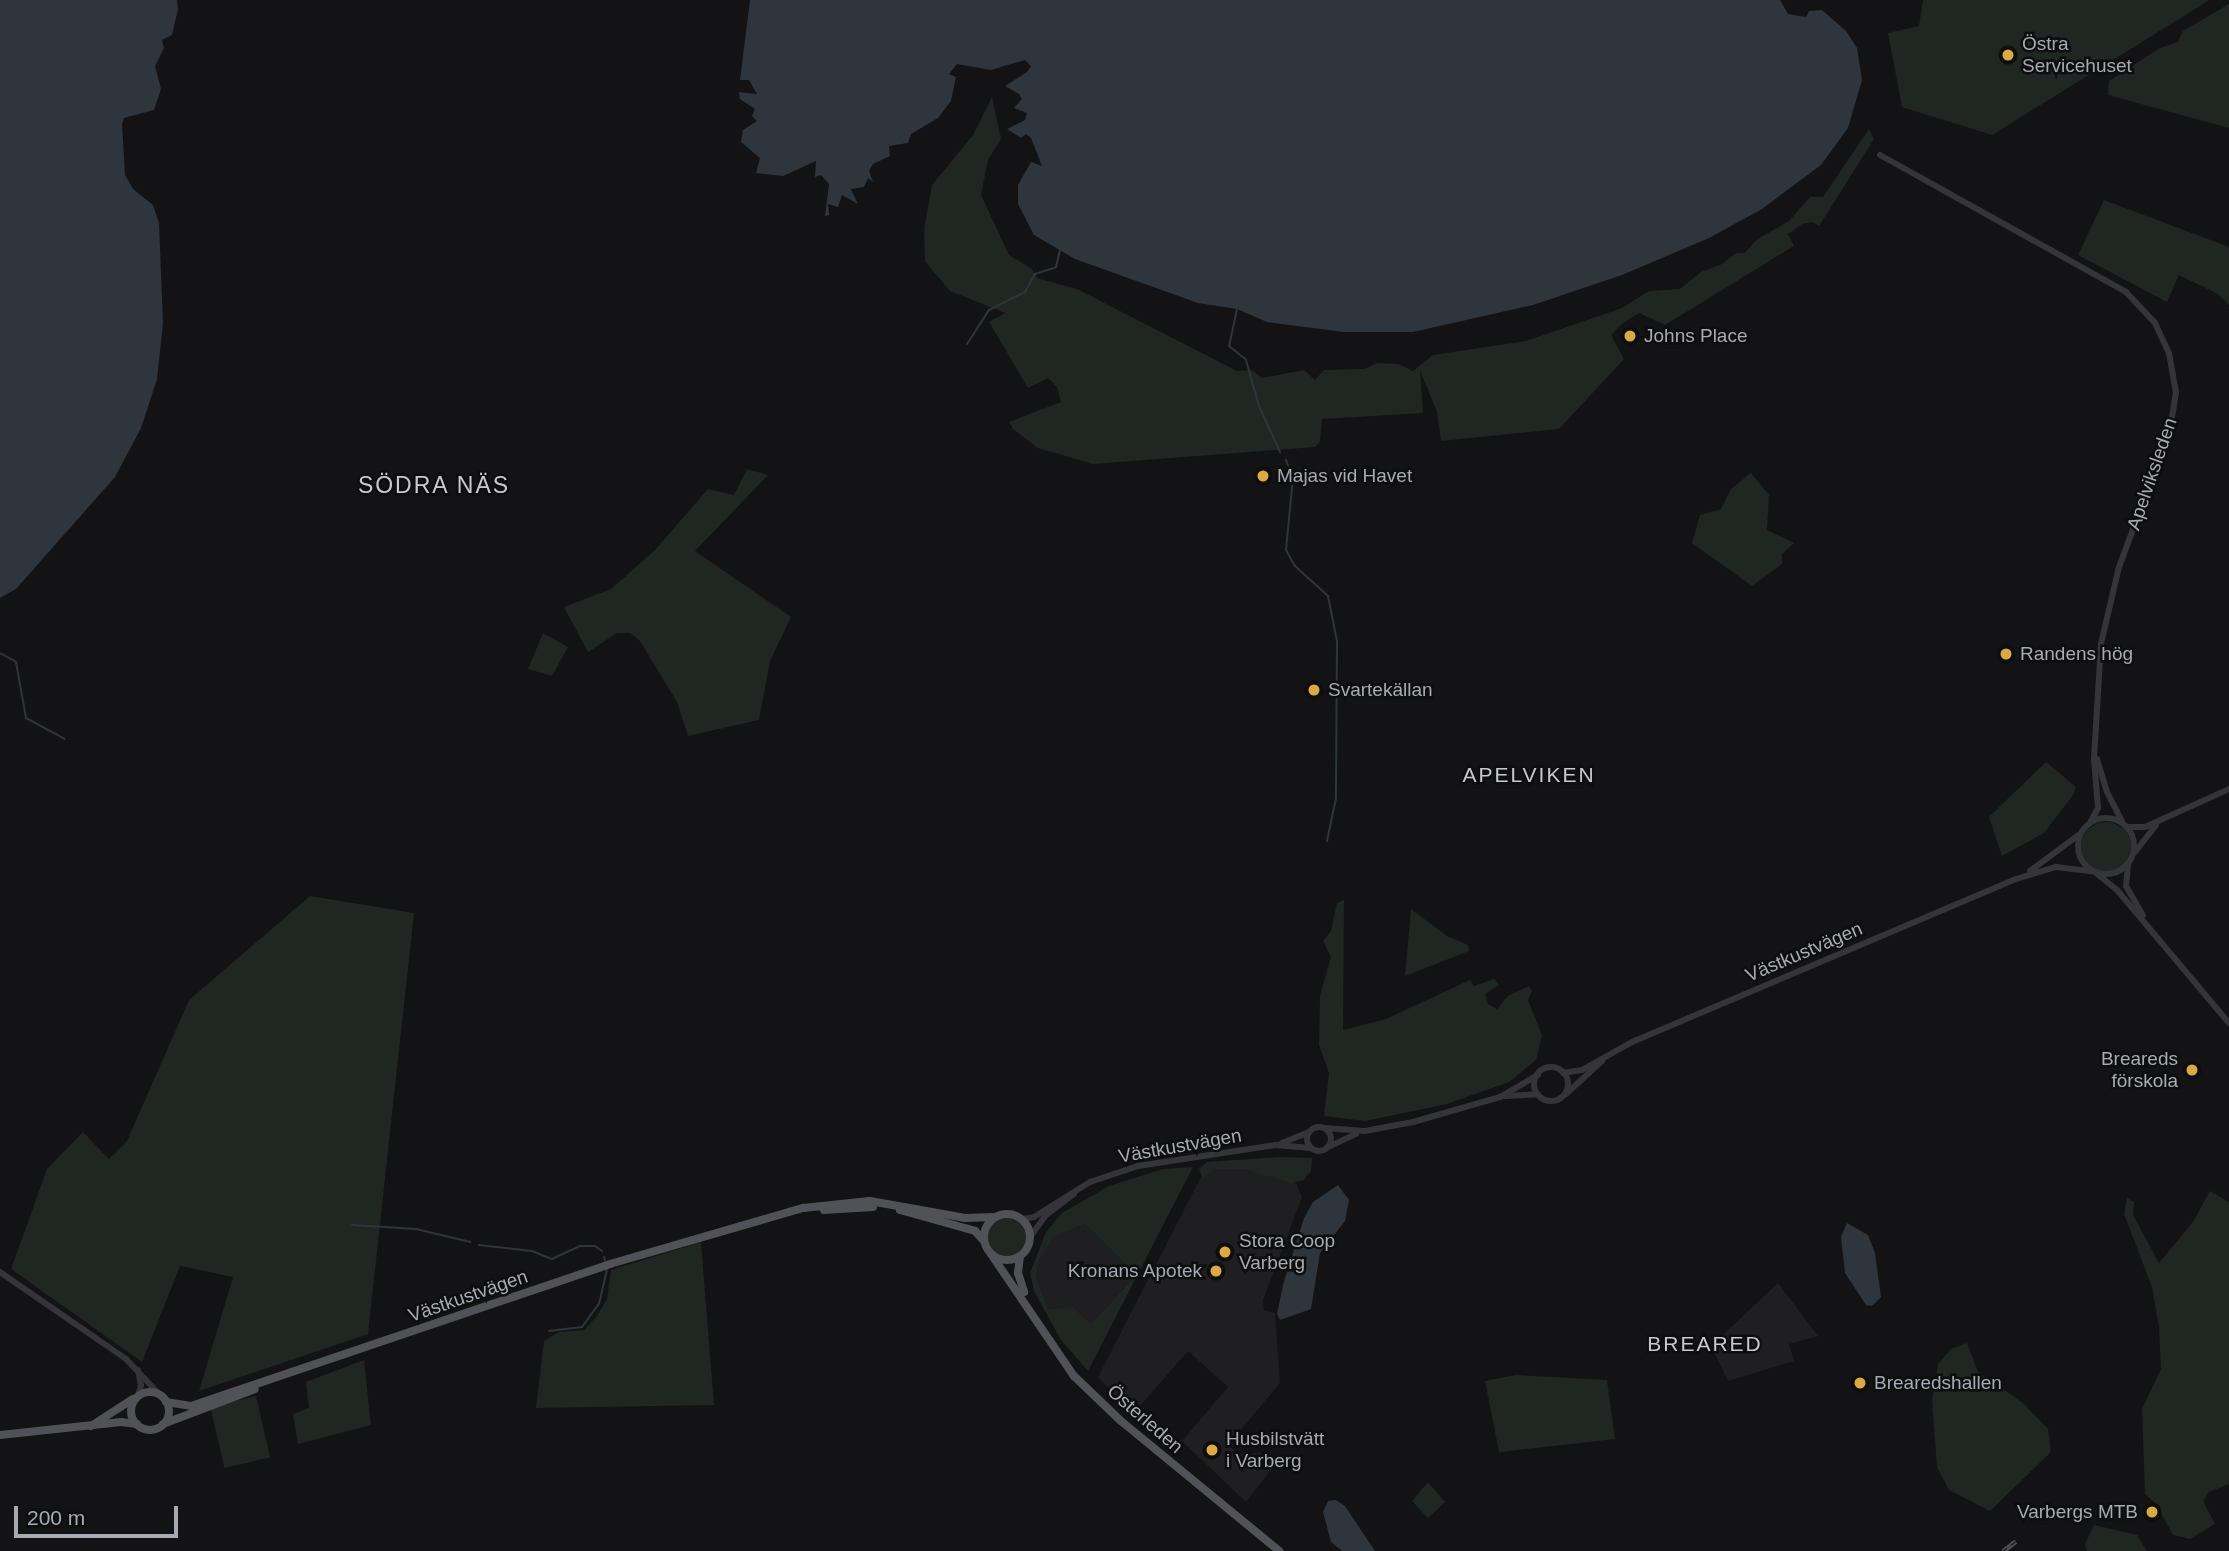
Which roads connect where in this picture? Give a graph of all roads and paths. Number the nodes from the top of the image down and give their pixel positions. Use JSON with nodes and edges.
{"nodes":[{"id":1,"x":1881,"y":155,"type":"dead end"},
{"id":2,"x":2095,"y":739,"type":"junction"},
{"id":3,"x":2229,"y":789,"type":"edge"},
{"id":4,"x":2169,"y":815,"type":"junction"},
{"id":5,"x":2090,"y":823,"type":"junction"},
{"id":6,"x":2125,"y":826,"type":"junction"},
{"id":7,"x":2082,"y":832,"type":"junction"},
{"id":8,"x":2131,"y":859,"type":"junction"},
{"id":9,"x":2095,"y":872,"type":"junction"},
{"id":10,"x":2016,"y":879,"type":"junction"},
{"id":11,"x":2155,"y":935,"type":"junction"},
{"id":12,"x":2229,"y":1023,"type":"edge"},
{"id":13,"x":1605,"y":1057,"type":"junction"},
{"id":14,"x":1563,"y":1073,"type":"junction"},
{"id":15,"x":1538,"y":1074,"type":"junction"},
{"id":16,"x":1538,"y":1094,"type":"junction"},
{"id":17,"x":1565,"y":1094,"type":"junction"},
{"id":18,"x":1500,"y":1097,"type":"junction"},
{"id":19,"x":1325,"y":1128,"type":"junction"},
{"id":20,"x":1365,"y":1131,"type":"junction"},
{"id":21,"x":1309,"y":1132,"type":"junction"},
{"id":22,"x":1276,"y":1145,"type":"junction"},
{"id":23,"x":1328,"y":1147,"type":"junction"},
{"id":24,"x":1311,"y":1149,"type":"junction"},
{"id":25,"x":1090,"y":1182,"type":"junction"},
{"id":26,"x":994,"y":1217,"type":"junction"},
{"id":27,"x":1022,"y":1219,"type":"junction"},
{"id":28,"x":1030,"y":1237,"type":"junction"},
{"id":29,"x":681,"y":1241,"type":"junction"},
{"id":30,"x":984,"y":1241,"type":"junction"},
{"id":31,"x":991,"y":1254,"type":"junction"},
{"id":32,"x":1020,"y":1256,"type":"junction"},
{"id":33,"x":0,"y":1272,"type":"edge"},
{"id":34,"x":1037,"y":1324,"type":"junction"},
{"id":35,"x":135,"y":1366,"type":"junction"},
{"id":36,"x":267,"y":1383,"type":"junction"},
{"id":37,"x":137,"y":1397,"type":"junction"},
{"id":38,"x":164,"y":1399,"type":"junction"},
{"id":39,"x":137,"y":1424,"type":"junction"},
{"id":40,"x":163,"y":1424,"type":"junction"},
{"id":41,"x":87,"y":1428,"type":"junction"},
{"id":42,"x":0,"y":1435,"type":"edge"},
{"id":43,"x":1279,"y":1551,"type":"edge"}],
"edges":[{"from":1,"to":2,"type":"street","name":"Apelviksleden"},
{"from":2,"to":5,"type":"street","name":"Apelviksleden"},
{"from":2,"to":6,"type":"street","name":"Apelviksleden"},
{"from":3,"to":4,"type":"street"},
{"from":4,"to":6,"type":"street"},
{"from":4,"to":8,"type":"street"},
{"from":5,"to":6,"type":"street"},
{"from":5,"to":7,"type":"street"},
{"from":6,"to":8,"type":"street"},
{"from":7,"to":9,"type":"street"},
{"from":7,"to":10,"type":"street","name":"Västkustvägen"},
{"from":8,"to":9,"type":"street"},
{"from":8,"to":11,"type":"street"},
{"from":9,"to":10,"type":"street","name":"Västkustvägen"},
{"from":9,"to":11,"type":"street"},
{"from":10,"to":13,"type":"street","name":"Västkustvägen"},
{"from":11,"to":12,"type":"street"},
{"from":13,"to":14,"type":"street","name":"Västkustvägen"},
{"from":13,"to":17,"type":"street","name":"Västkustvägen"},
{"from":14,"to":15,"type":"street"},
{"from":14,"to":17,"type":"street"},
{"from":15,"to":16,"type":"street"},
{"from":15,"to":18,"type":"street","name":"Västkustvägen"},
{"from":16,"to":17,"type":"street"},
{"from":16,"to":18,"type":"street","name":"Västkustvägen"},
{"from":18,"to":20,"type":"street","name":"Västkustvägen"},
{"from":19,"to":20,"type":"street","name":"Västkustvägen"},
{"from":19,"to":21,"type":"street","name":"Västkustvägen"},
{"from":19,"to":23,"type":"street"},
{"from":20,"to":23,"type":"street","name":"Västkustvägen"},
{"from":21,"to":22,"type":"street","name":"Västkustvägen"},
{"from":21,"to":24,"type":"street"},
{"from":22,"to":24,"type":"street","name":"Västkustvägen"},
{"from":22,"to":25,"type":"street","name":"Västkustvägen"},
{"from":23,"to":24,"type":"street","name":"Västkustvägen"},
{"from":25,"to":27,"type":"street","name":"Västkustvägen"},
{"from":25,"to":28,"type":"street","name":"Västkustvägen"},
{"from":26,"to":27,"type":"main road"},
{"from":26,"to":29,"type":"main road","name":"Västkustvägen"},
{"from":26,"to":30,"type":"main road"},
{"from":27,"to":28,"type":"main road"},
{"from":28,"to":32,"type":"main road"},
{"from":29,"to":30,"type":"main road","name":"Västkustvägen"},
{"from":29,"to":36,"type":"main road","name":"Västkustvägen"},
{"from":30,"to":31,"type":"main road"},
{"from":31,"to":32,"type":"main road"},
{"from":31,"to":34,"type":"main road","name":"Österleden"},
{"from":32,"to":34,"type":"main road","name":"Österleden"},
{"from":33,"to":35,"type":"street"},
{"from":34,"to":43,"type":"main road","name":"Österleden"},
{"from":35,"to":37,"type":"street"},
{"from":35,"to":38,"type":"street"},
{"from":36,"to":38,"type":"main road","name":"Västkustvägen"},
{"from":36,"to":40,"type":"main road","name":"Västkustvägen"},
{"from":37,"to":38,"type":"main road","name":"Västkustvägen"},
{"from":37,"to":39,"type":"main road"},
{"from":37,"to":41,"type":"main road","name":"Västkustvägen"},
{"from":38,"to":40,"type":"main road"},
{"from":39,"to":40,"type":"main road","name":"Västkustvägen"},
{"from":39,"to":41,"type":"main road","name":"Västkustvägen"},
{"from":41,"to":42,"type":"main road","name":"Västkustvägen"}]}
